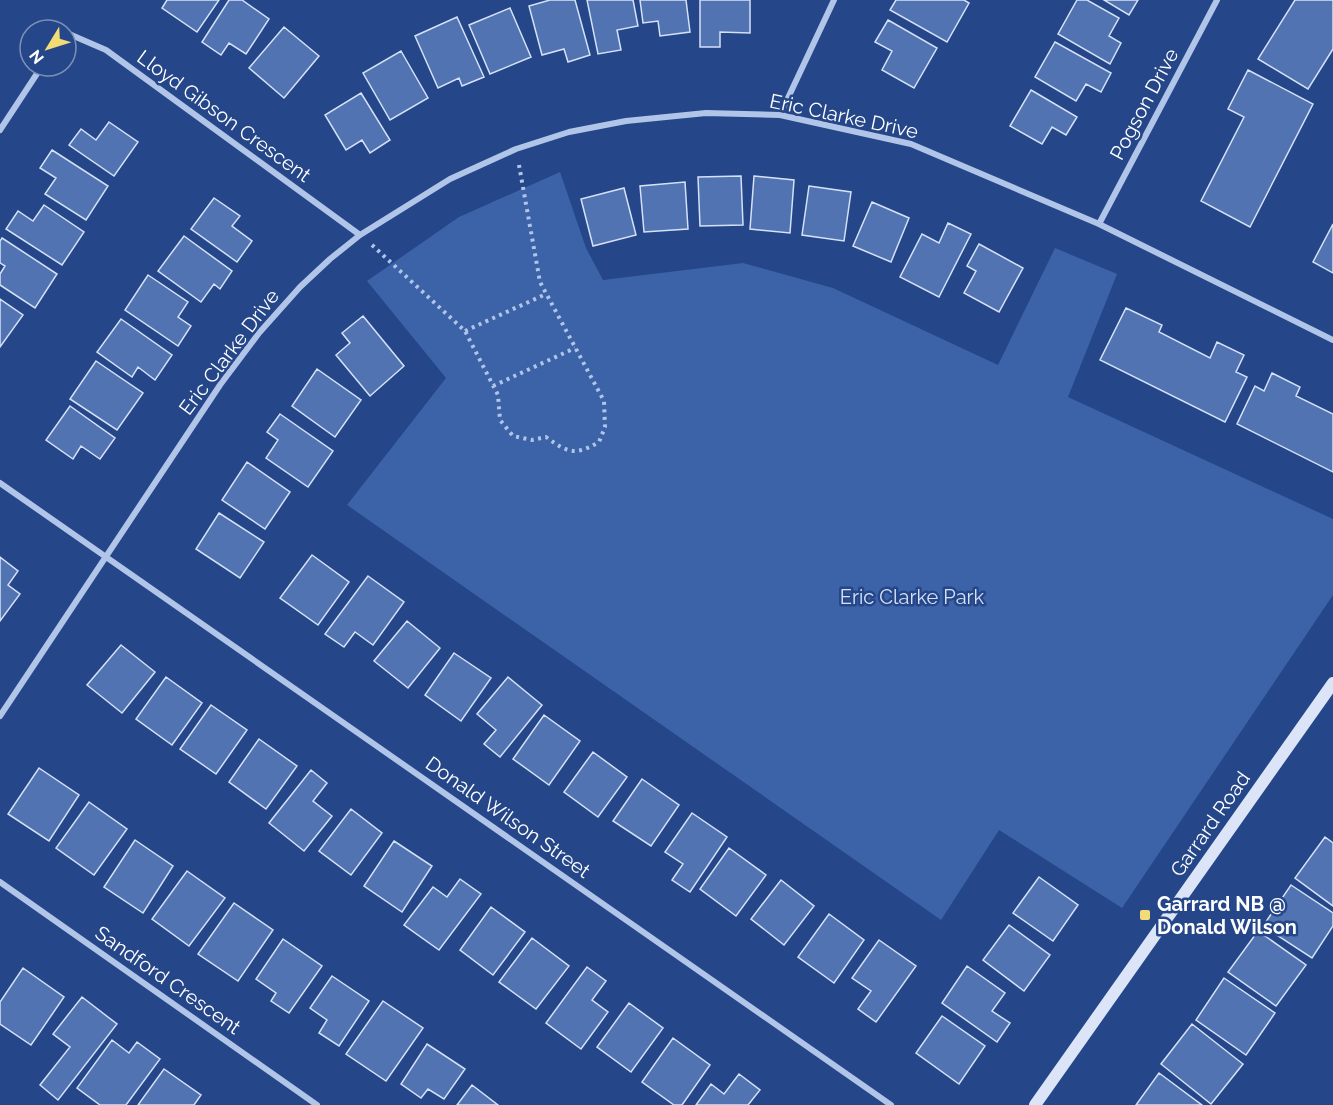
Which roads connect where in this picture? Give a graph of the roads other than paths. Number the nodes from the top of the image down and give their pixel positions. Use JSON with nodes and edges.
{"nodes":[{"id":1,"x":834,"y":0,"type":"edge"},
{"id":2,"x":1217,"y":0,"type":"edge"},
{"id":3,"x":78,"y":38,"type":"edge"},
{"id":4,"x":34,"y":78,"type":"edge"},
{"id":5,"x":780,"y":115,"type":"junction"},
{"id":6,"x":0,"y":130,"type":"edge"},
{"id":7,"x":1099,"y":224,"type":"junction"},
{"id":8,"x":360,"y":235,"type":"junction"},
{"id":9,"x":1333,"y":340,"type":"edge"},
{"id":10,"x":0,"y":483,"type":"edge"},
{"id":11,"x":107,"y":557,"type":"junction"},
{"id":12,"x":1333,"y":683,"type":"edge"},
{"id":13,"x":0,"y":716,"type":"edge"},
{"id":14,"x":0,"y":882,"type":"edge"},
{"id":15,"x":317,"y":1105,"type":"edge"},
{"id":16,"x":891,"y":1105,"type":"edge"},
{"id":17,"x":1035,"y":1105,"type":"edge"}],
"edges":[{"from":1,"to":5,"type":"street"},
{"from":2,"to":7,"type":"street","name":"Pogson Drive"},
{"from":3,"to":8,"type":"street","name":"Lloyd Gibson Crescent"},
{"from":4,"to":6,"type":"street"},
{"from":5,"to":7,"type":"street","name":"Eric Clarke Drive"},
{"from":5,"to":8,"type":"street","name":"Eric Clarke Drive"},
{"from":7,"to":9,"type":"street","name":"Eric Clarke Drive"},
{"from":8,"to":11,"type":"street","name":"Eric Clarke Drive"},
{"from":10,"to":11,"type":"street"},
{"from":11,"to":13,"type":"street","name":"Eric Clarke Drive"},
{"from":11,"to":16,"type":"street","name":"Donald Wilson Street"},
{"from":12,"to":17,"type":"street","name":"Garrard Road"},
{"from":14,"to":15,"type":"street","name":"Sandford Crescent"}]}
